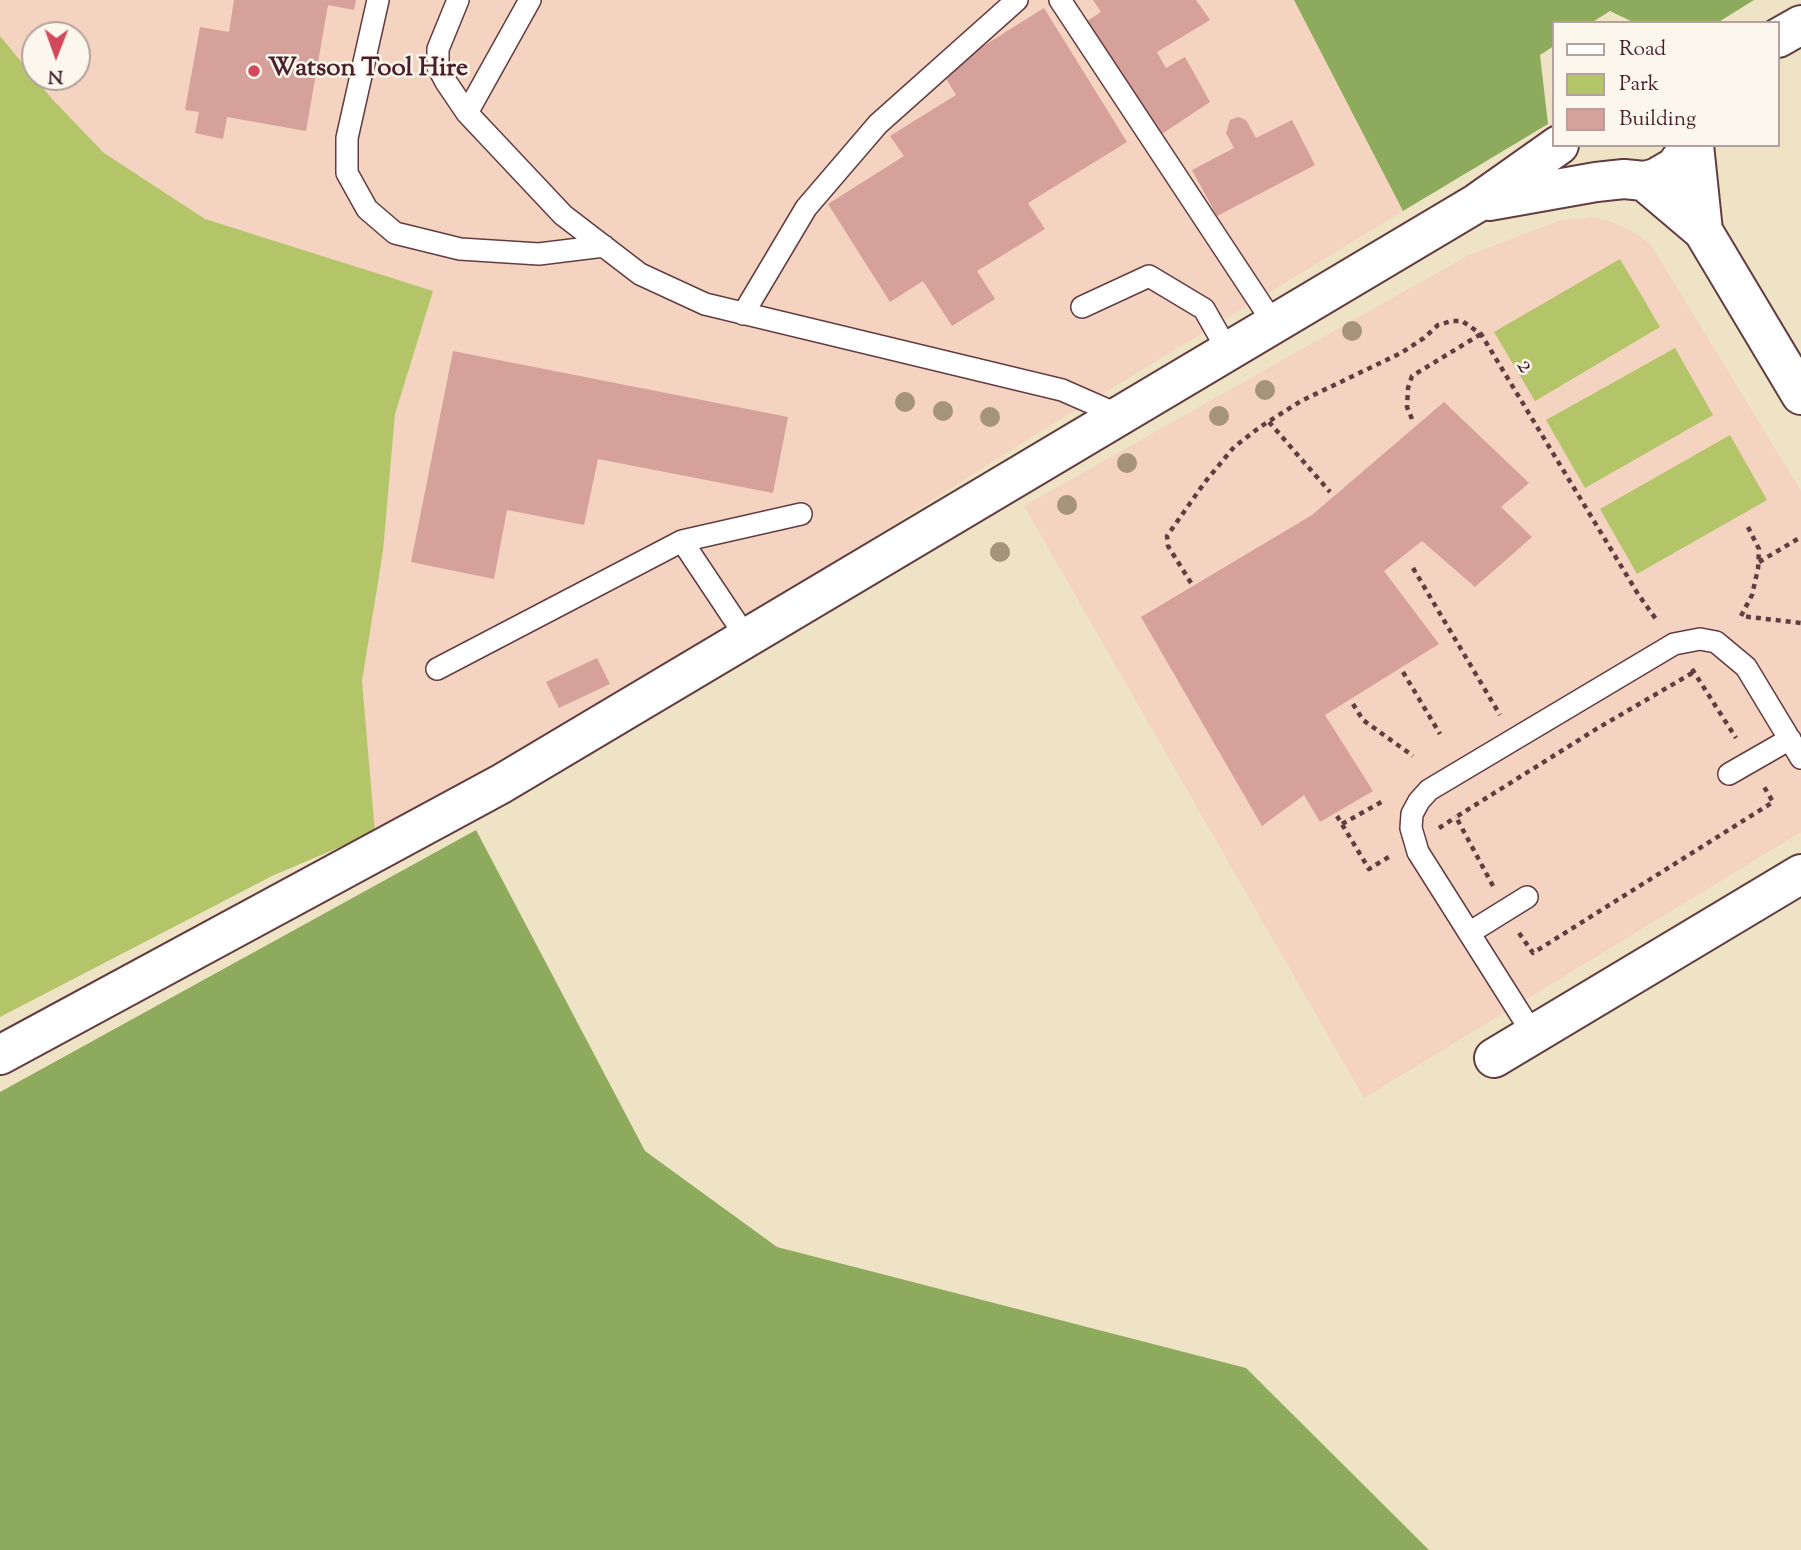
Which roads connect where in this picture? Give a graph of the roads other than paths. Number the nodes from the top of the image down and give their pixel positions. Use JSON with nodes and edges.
{"nodes":[{"id":1,"x":378,"y":0,"type":"edge"},
{"id":2,"x":457,"y":0,"type":"edge"},
{"id":3,"x":530,"y":0,"type":"edge"},
{"id":4,"x":1017,"y":0,"type":"edge"},
{"id":5,"x":1060,"y":0,"type":"edge"},
{"id":6,"x":1801,"y":25,"type":"edge"},
{"id":7,"x":1780,"y":36,"type":"edge"},
{"id":8,"x":467,"y":113,"type":"junction"},
{"id":9,"x":1556,"y":147,"type":"edge"},
{"id":10,"x":1586,"y":147,"type":"edge"},
{"id":11,"x":1690,"y":147,"type":"edge"},
{"id":12,"x":1692,"y":147,"type":"edge"},
{"id":13,"x":1634,"y":180,"type":"junction"},
{"id":14,"x":1477,"y":203,"type":"junction"},
{"id":15,"x":1703,"y":231,"type":"junction"},
{"id":16,"x":604,"y":246,"type":"junction"},
{"id":17,"x":1082,"y":307,"type":"dead end"},
{"id":18,"x":743,"y":314,"type":"junction"},
{"id":19,"x":1274,"y":324,"type":"junction"},
{"id":20,"x":1228,"y":351,"type":"junction"},
{"id":21,"x":1801,"y":395,"type":"edge"},
{"id":22,"x":1118,"y":415,"type":"junction"},
{"id":23,"x":801,"y":514,"type":"dead end"},
{"id":24,"x":682,"y":541,"type":"junction"},
{"id":25,"x":746,"y":637,"type":"junction"},
{"id":26,"x":437,"y":669,"type":"dead end"},
{"id":27,"x":1790,"y":739,"type":"junction"},
{"id":28,"x":1801,"y":758,"type":"edge"},
{"id":29,"x":1729,"y":774,"type":"dead end"},
{"id":30,"x":1801,"y":874,"type":"edge"},
{"id":31,"x":1527,"y":897,"type":"dead end"},
{"id":32,"x":1469,"y":933,"type":"junction"},
{"id":33,"x":1534,"y":1034,"type":"junction"},
{"id":34,"x":0,"y":1055,"type":"edge"},
{"id":35,"x":1494,"y":1058,"type":"dead end"}],
"edges":[{"from":1,"to":16,"type":"lane"},
{"from":2,"to":8,"type":"lane"},
{"from":3,"to":8,"type":"lane"},
{"from":4,"to":18,"type":"lane"},
{"from":5,"to":19,"type":"lane"},
{"from":6,"to":7,"type":"street"},
{"from":8,"to":16,"type":"lane"},
{"from":9,"to":14,"type":"street"},
{"from":10,"to":13,"type":"street"},
{"from":11,"to":13,"type":"street"},
{"from":12,"to":15,"type":"street"},
{"from":13,"to":14,"type":"street"},
{"from":13,"to":15,"type":"street"},
{"from":14,"to":19,"type":"street"},
{"from":15,"to":21,"type":"street"},
{"from":16,"to":18,"type":"lane"},
{"from":17,"to":20,"type":"lane"},
{"from":18,"to":22,"type":"lane"},
{"from":19,"to":20,"type":"street"},
{"from":20,"to":22,"type":"street"},
{"from":22,"to":25,"type":"street"},
{"from":23,"to":24,"type":"lane"},
{"from":24,"to":25,"type":"lane"},
{"from":24,"to":26,"type":"lane"},
{"from":25,"to":34,"type":"street"},
{"from":27,"to":28,"type":"lane"},
{"from":27,"to":29,"type":"lane"},
{"from":27,"to":32,"type":"lane"},
{"from":30,"to":33,"type":"street"},
{"from":31,"to":32,"type":"lane"},
{"from":32,"to":33,"type":"lane"},
{"from":33,"to":35,"type":"street"}]}
